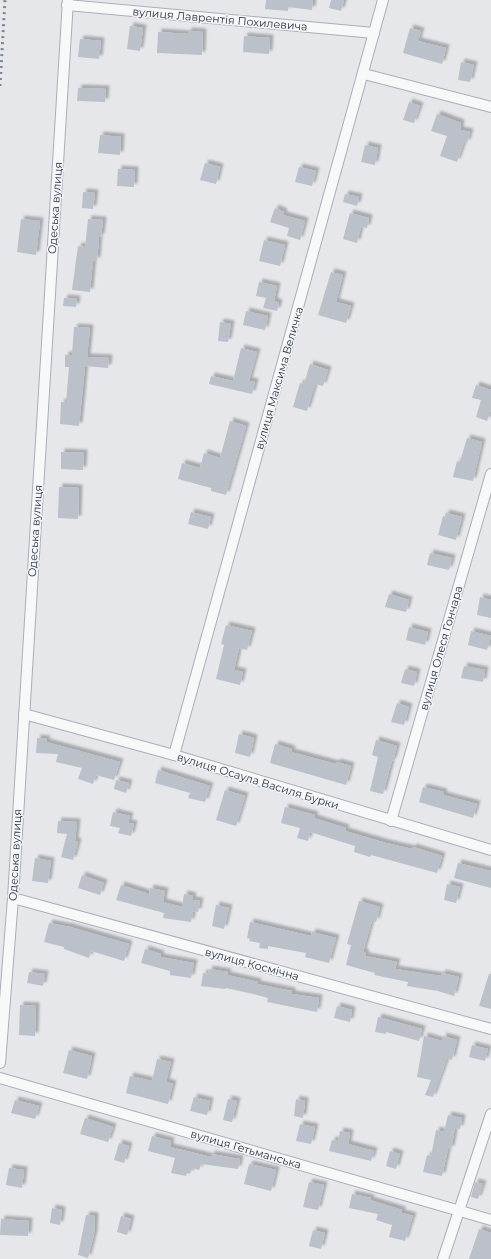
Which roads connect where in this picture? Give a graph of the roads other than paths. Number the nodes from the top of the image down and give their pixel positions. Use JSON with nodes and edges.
{"nodes":[{"id":1,"x":383,"y":0,"type":"edge"},
{"id":2,"x":68,"y":3,"type":"edge"},
{"id":3,"x":374,"y":33,"type":"junction"},
{"id":4,"x":364,"y":74,"type":"junction"},
{"id":5,"x":491,"y":108,"type":"edge"},
{"id":6,"x":491,"y":474,"type":"edge"},
{"id":7,"x":24,"y":714,"type":"junction"},
{"id":8,"x":174,"y":756,"type":"junction"},
{"id":9,"x":391,"y":821,"type":"junction"},
{"id":10,"x":491,"y":850,"type":"edge"},
{"id":11,"x":13,"y":898,"type":"junction"},
{"id":12,"x":491,"y":1030,"type":"edge"},
{"id":13,"x":0,"y":1062,"type":"edge"},
{"id":14,"x":0,"y":1078,"type":"edge"},
{"id":15,"x":491,"y":1114,"type":"edge"},
{"id":16,"x":459,"y":1210,"type":"junction"},
{"id":17,"x":491,"y":1220,"type":"edge"},
{"id":18,"x":443,"y":1259,"type":"edge"}],
"edges":[{"from":1,"to":3,"type":"street","name":"вулиця Максима Величка"},
{"from":2,"to":3,"type":"street","name":"вулиця Лаврентія Похилевича"},
{"from":2,"to":7,"type":"street","name":"Одеська вулиця"},
{"from":3,"to":4,"type":"street","name":"вулиця Максима Величка"},
{"from":4,"to":5,"type":"street"},
{"from":4,"to":8,"type":"street","name":"вулиця Максима Величка"},
{"from":6,"to":9,"type":"street","name":"вулиця Олеся Гончара"},
{"from":7,"to":8,"type":"street","name":"вулиця Осаула Василя Бурки"},
{"from":7,"to":11,"type":"street","name":"Одеська вулиця"},
{"from":8,"to":9,"type":"street","name":"вулиця Осаула Василя Бурки"},
{"from":9,"to":10,"type":"street","name":"вулиця Осаула Василя Бурки"},
{"from":11,"to":12,"type":"street","name":"вулиця Космічна"},
{"from":11,"to":13,"type":"street","name":"Одеська вулиця"},
{"from":14,"to":16,"type":"street","name":"вулиця Гетьманська"},
{"from":15,"to":16,"type":"street"},
{"from":16,"to":17,"type":"street","name":"вулиця Гетьманська"},
{"from":16,"to":18,"type":"street"}]}
